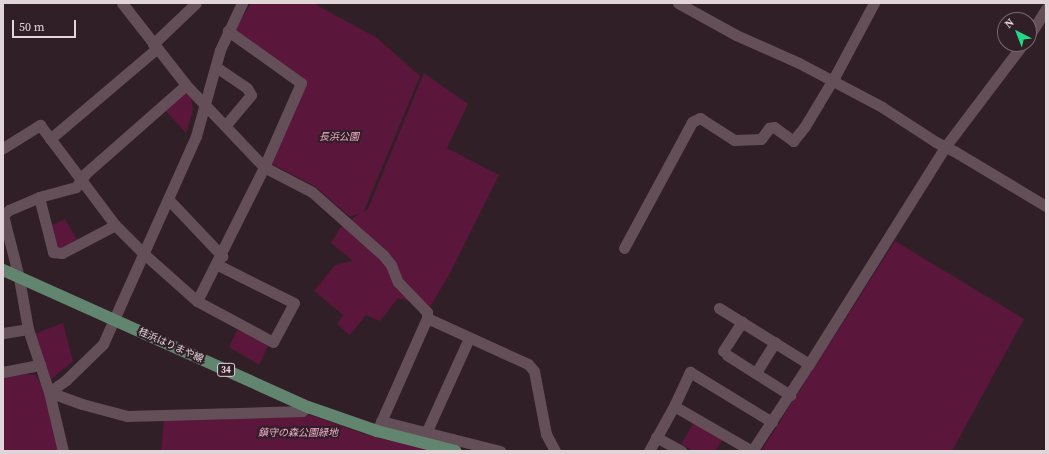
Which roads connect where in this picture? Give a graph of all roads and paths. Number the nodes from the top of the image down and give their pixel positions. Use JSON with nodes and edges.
{"nodes":[{"id":1,"x":122,"y":3,"type":"edge"},
{"id":2,"x":179,"y":3,"type":"edge"},
{"id":3,"x":196,"y":3,"type":"edge"},
{"id":4,"x":242,"y":3,"type":"edge"},
{"id":5,"x":678,"y":3,"type":"edge"},
{"id":6,"x":874,"y":3,"type":"edge"},
{"id":7,"x":1046,"y":9,"type":"edge"},
{"id":8,"x":186,"y":12,"type":"junction"},
{"id":9,"x":1037,"y":23,"type":"edge"},
{"id":10,"x":228,"y":31,"type":"junction"},
{"id":11,"x":154,"y":47,"type":"junction"},
{"id":12,"x":1017,"y":52,"type":"edge"},
{"id":13,"x":216,"y":67,"type":"junction"},
{"id":14,"x":832,"y":80,"type":"junction"},
{"id":15,"x":186,"y":85,"type":"junction"},
{"id":16,"x":206,"y":104,"type":"junction"},
{"id":17,"x":225,"y":126,"type":"junction"},
{"id":18,"x":50,"y":140,"type":"junction"},
{"id":19,"x":945,"y":147,"type":"junction"},
{"id":20,"x":3,"y":148,"type":"edge"},
{"id":21,"x":264,"y":167,"type":"junction"},
{"id":22,"x":81,"y":180,"type":"junction"},
{"id":23,"x":39,"y":197,"type":"junction"},
{"id":24,"x":168,"y":199,"type":"junction"},
{"id":25,"x":1046,"y":206,"type":"edge"},
{"id":26,"x":3,"y":215,"type":"edge"},
{"id":27,"x":115,"y":225,"type":"junction"},
{"id":28,"x":624,"y":248,"type":"dead end"},
{"id":29,"x":144,"y":254,"type":"junction"},
{"id":30,"x":219,"y":260,"type":"junction"},
{"id":31,"x":3,"y":270,"type":"edge"},
{"id":32,"x":19,"y":278,"type":"junction"},
{"id":33,"x":197,"y":301,"type":"junction"},
{"id":34,"x":719,"y":308,"type":"dead end"},
{"id":35,"x":427,"y":318,"type":"junction"},
{"id":36,"x":114,"y":319,"type":"junction"},
{"id":37,"x":742,"y":322,"type":"junction"},
{"id":38,"x":28,"y":329,"type":"junction"},
{"id":39,"x":3,"y":333,"type":"edge"},
{"id":40,"x":469,"y":338,"type":"junction"},
{"id":41,"x":775,"y":342,"type":"junction"},
{"id":42,"x":810,"y":364,"type":"junction"},
{"id":43,"x":40,"y":365,"type":"junction"},
{"id":44,"x":757,"y":371,"type":"dead end"},
{"id":45,"x":3,"y":372,"type":"edge"},
{"id":46,"x":49,"y":392,"type":"junction"},
{"id":47,"x":790,"y":395,"type":"junction"},
{"id":48,"x":674,"y":406,"type":"junction"},
{"id":49,"x":308,"y":407,"type":"junction"},
{"id":50,"x":772,"y":422,"type":"junction"},
{"id":51,"x":379,"y":426,"type":"junction"},
{"id":52,"x":426,"y":433,"type":"junction"},
{"id":53,"x":656,"y":437,"type":"junction"},
{"id":54,"x":63,"y":451,"type":"edge"},
{"id":55,"x":455,"y":451,"type":"edge"},
{"id":56,"x":500,"y":451,"type":"edge"},
{"id":57,"x":555,"y":451,"type":"edge"},
{"id":58,"x":649,"y":451,"type":"edge"},
{"id":59,"x":680,"y":451,"type":"edge"}],
"edges":[{"from":1,"to":11,"type":"street"},
{"from":2,"to":8,"type":"street"},
{"from":3,"to":8,"type":"street"},
{"from":4,"to":10,"type":"street"},
{"from":5,"to":14,"type":"street"},
{"from":6,"to":14,"type":"street"},
{"from":7,"to":9,"type":"street"},
{"from":8,"to":11,"type":"street"},
{"from":10,"to":13,"type":"street"},
{"from":10,"to":21,"type":"street"},
{"from":11,"to":15,"type":"street"},
{"from":11,"to":18,"type":"street"},
{"from":12,"to":19,"type":"street"},
{"from":13,"to":16,"type":"street"},
{"from":13,"to":17,"type":"street"},
{"from":14,"to":19,"type":"street"},
{"from":14,"to":28,"type":"street"},
{"from":15,"to":16,"type":"street"},
{"from":15,"to":22,"type":"street"},
{"from":16,"to":17,"type":"street"},
{"from":16,"to":24,"type":"street"},
{"from":17,"to":21,"type":"street"},
{"from":18,"to":20,"type":"street"},
{"from":18,"to":22,"type":"street"},
{"from":19,"to":25,"type":"street"},
{"from":19,"to":42,"type":"street"},
{"from":21,"to":30,"type":"street"},
{"from":21,"to":35,"type":"street"},
{"from":22,"to":23,"type":"street"},
{"from":22,"to":27,"type":"street"},
{"from":23,"to":26,"type":"street"},
{"from":23,"to":27,"type":"street"},
{"from":24,"to":29,"type":"street"},
{"from":24,"to":30,"type":"street"},
{"from":26,"to":32,"type":"street"},
{"from":27,"to":29,"type":"street"},
{"from":29,"to":33,"type":"street"},
{"from":29,"to":36,"type":"street"},
{"from":30,"to":33,"type":"street"},
{"from":30,"to":33,"type":"street"},
{"from":31,"to":32,"type":"main road","name":"桂浜はりまや線","number":"34"},
{"from":32,"to":36,"type":"main road","name":"桂浜はりまや線","number":"34"},
{"from":32,"to":38,"type":"street"},
{"from":34,"to":37,"type":"street"},
{"from":35,"to":40,"type":"street"},
{"from":35,"to":51,"type":"street"},
{"from":36,"to":46,"type":"street"},
{"from":36,"to":49,"type":"main road","name":"桂浜はりまや線","number":"34"},
{"from":37,"to":41,"type":"street"},
{"from":37,"to":47,"type":"street"},
{"from":38,"to":39,"type":"street"},
{"from":38,"to":43,"type":"street"},
{"from":40,"to":52,"type":"street"},
{"from":40,"to":57,"type":"street"},
{"from":41,"to":42,"type":"street"},
{"from":41,"to":44,"type":"street"},
{"from":42,"to":47,"type":"street"},
{"from":43,"to":45,"type":"street"},
{"from":43,"to":46,"type":"street"},
{"from":46,"to":49,"type":"street"},
{"from":46,"to":54,"type":"street"},
{"from":47,"to":50,"type":"street"},
{"from":48,"to":50,"type":"street"},
{"from":48,"to":50,"type":"street"},
{"from":48,"to":53,"type":"street"},
{"from":49,"to":51,"type":"main road","name":"桂浜はりまや線","number":"34"},
{"from":51,"to":52,"type":"street"},
{"from":51,"to":55,"type":"main road","name":"桂浜はりまや線","number":"34"},
{"from":52,"to":56,"type":"street"},
{"from":53,"to":58,"type":"street"},
{"from":53,"to":59,"type":"street"}]}
